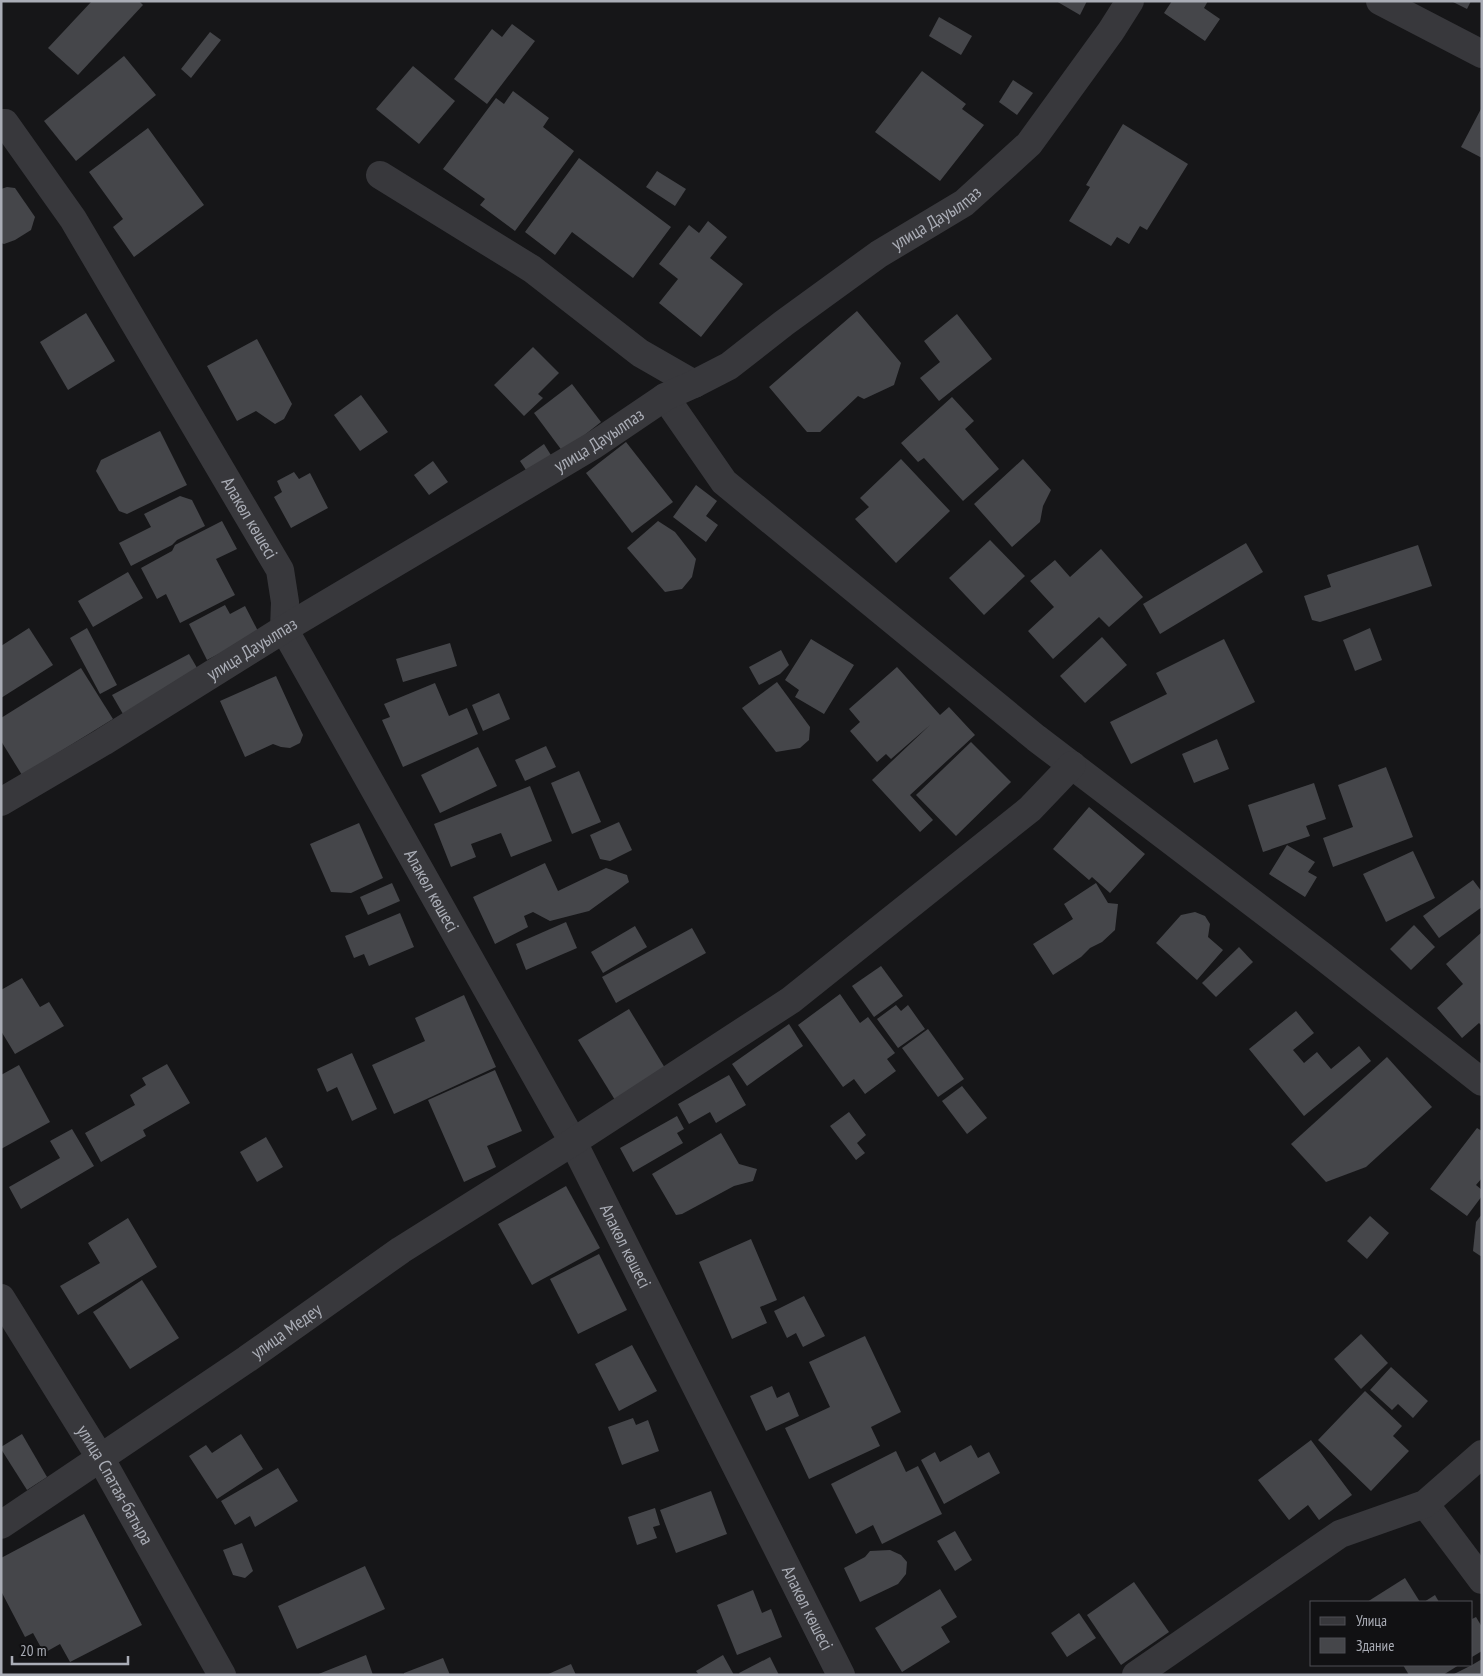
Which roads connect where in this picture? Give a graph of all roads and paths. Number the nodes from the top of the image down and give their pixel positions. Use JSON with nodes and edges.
{"nodes":[{"id":1,"x":1130,"y":1,"type":"edge"},
{"id":2,"x":1380,"y":1,"type":"edge"},
{"id":3,"x":1482,"y":54,"type":"edge"},
{"id":4,"x":3,"y":123,"type":"edge"},
{"id":5,"x":380,"y":175,"type":"dead end"},
{"id":6,"x":694,"y":384,"type":"junction"},
{"id":7,"x":665,"y":397,"type":"junction"},
{"id":8,"x":284,"y":630,"type":"junction"},
{"id":9,"x":1072,"y":765,"type":"junction"},
{"id":10,"x":1,"y":802,"type":"edge"},
{"id":11,"x":1482,"y":1082,"type":"edge"},
{"id":12,"x":573,"y":1142,"type":"junction"},
{"id":13,"x":1,"y":1298,"type":"edge"},
{"id":14,"x":1482,"y":1454,"type":"edge"},
{"id":15,"x":101,"y":1459,"type":"junction"},
{"id":16,"x":1425,"y":1504,"type":"junction"},
{"id":17,"x":1,"y":1525,"type":"edge"},
{"id":18,"x":1482,"y":1580,"type":"edge"},
{"id":19,"x":222,"y":1675,"type":"edge"},
{"id":20,"x":841,"y":1675,"type":"edge"},
{"id":21,"x":1136,"y":1675,"type":"edge"}],
"edges":[{"from":1,"to":6,"type":"street","name":"улица Дауылпаз"},
{"from":2,"to":3,"type":"street"},
{"from":4,"to":8,"type":"street","name":"Алакөл көшесі"},
{"from":5,"to":6,"type":"street"},
{"from":6,"to":7,"type":"street","name":"улица Дауылпаз"},
{"from":7,"to":8,"type":"street","name":"улица Дауылпаз"},
{"from":7,"to":9,"type":"street"},
{"from":8,"to":10,"type":"street","name":"улица Дауылпаз"},
{"from":8,"to":12,"type":"street","name":"Алакөл көшесі"},
{"from":9,"to":11,"type":"street"},
{"from":9,"to":12,"type":"street","name":"улица Медеу"},
{"from":12,"to":15,"type":"street","name":"улица Медеу"},
{"from":12,"to":20,"type":"street","name":"Алакөл көшесі"},
{"from":13,"to":15,"type":"street","name":"улица Спатая-батыра"},
{"from":14,"to":16,"type":"street"},
{"from":15,"to":17,"type":"street","name":"улица Медеу"},
{"from":15,"to":19,"type":"street","name":"улица Спатая-батыра"},
{"from":16,"to":18,"type":"street"},
{"from":16,"to":21,"type":"street"}]}
